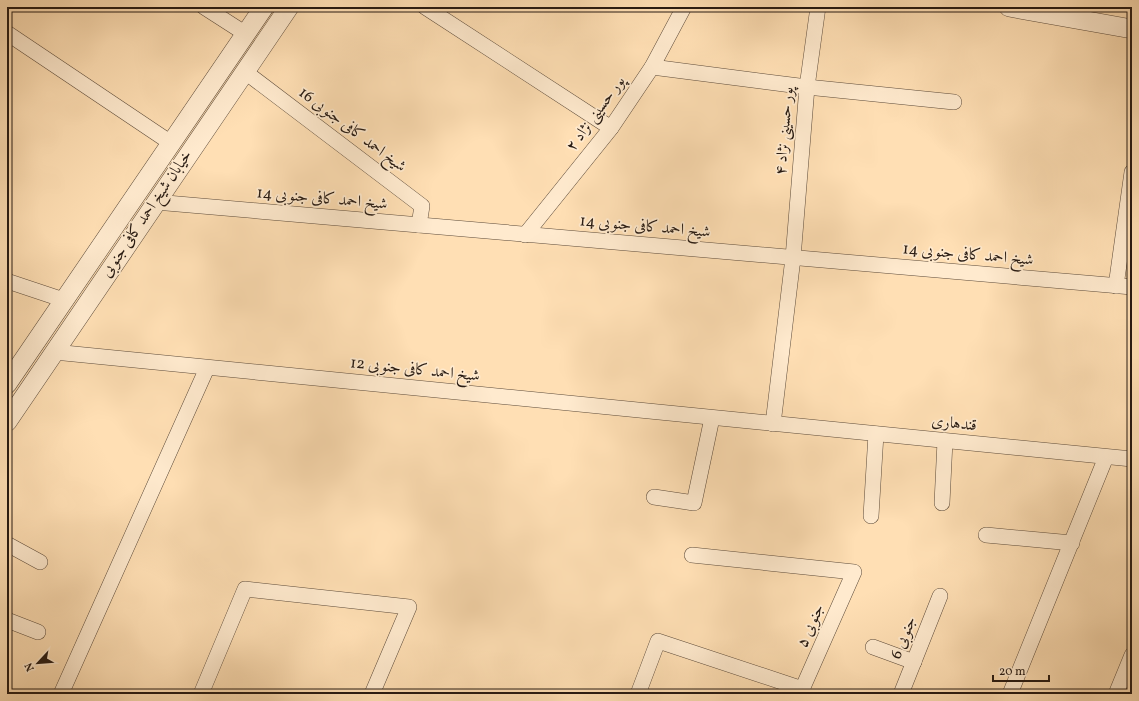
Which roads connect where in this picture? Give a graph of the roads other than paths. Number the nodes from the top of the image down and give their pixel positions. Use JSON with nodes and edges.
{"nodes":[{"id":1,"x":204,"y":7,"type":"edge"},
{"id":2,"x":264,"y":7,"type":"edge"},
{"id":3,"x":288,"y":7,"type":"edge"},
{"id":4,"x":425,"y":7,"type":"edge"},
{"id":5,"x":684,"y":7,"type":"edge"},
{"id":6,"x":818,"y":7,"type":"edge"},
{"id":7,"x":1010,"y":7,"type":"edge"},
{"id":8,"x":1132,"y":29,"type":"edge"},
{"id":9,"x":7,"y":33,"type":"edge"},
{"id":10,"x":246,"y":34,"type":"junction"},
{"id":11,"x":652,"y":67,"type":"junction"},
{"id":12,"x":244,"y":71,"type":"junction"},
{"id":13,"x":806,"y":87,"type":"junction"},
{"id":14,"x":954,"y":102,"type":"dead end"},
{"id":15,"x":611,"y":128,"type":"junction"},
{"id":16,"x":171,"y":143,"type":"junction"},
{"id":17,"x":1132,"y":172,"type":"edge"},
{"id":18,"x":155,"y":202,"type":"junction"},
{"id":19,"x":419,"y":225,"type":"junction"},
{"id":20,"x":525,"y":234,"type":"junction"},
{"id":21,"x":793,"y":258,"type":"junction"},
{"id":22,"x":7,"y":281,"type":"edge"},
{"id":23,"x":1116,"y":286,"type":"junction"},
{"id":24,"x":1132,"y":287,"type":"edge"},
{"id":25,"x":64,"y":300,"type":"junction"},
{"id":26,"x":54,"y":352,"type":"junction"},
{"id":27,"x":207,"y":368,"type":"junction"},
{"id":28,"x":7,"y":384,"type":"edge"},
{"id":29,"x":712,"y":418,"type":"junction"},
{"id":30,"x":7,"y":422,"type":"edge"},
{"id":31,"x":773,"y":424,"type":"junction"},
{"id":32,"x":876,"y":434,"type":"junction"},
{"id":33,"x":945,"y":441,"type":"junction"},
{"id":34,"x":1106,"y":457,"type":"junction"},
{"id":35,"x":1132,"y":459,"type":"edge"},
{"id":36,"x":654,"y":497,"type":"dead end"},
{"id":37,"x":942,"y":503,"type":"dead end"},
{"id":38,"x":871,"y":516,"type":"dead end"},
{"id":39,"x":986,"y":535,"type":"dead end"},
{"id":40,"x":1072,"y":543,"type":"junction"},
{"id":41,"x":7,"y":544,"type":"edge"},
{"id":42,"x":692,"y":555,"type":"dead end"},
{"id":43,"x":40,"y":562,"type":"dead end"},
{"id":44,"x":940,"y":596,"type":"dead end"},
{"id":45,"x":7,"y":620,"type":"edge"},
{"id":46,"x":38,"y":632,"type":"dead end"},
{"id":47,"x":873,"y":647,"type":"dead end"},
{"id":48,"x":1132,"y":655,"type":"edge"},
{"id":49,"x":914,"y":662,"type":"junction"},
{"id":50,"x":801,"y":691,"type":"edge"},
{"id":51,"x":61,"y":694,"type":"edge"},
{"id":52,"x":201,"y":694,"type":"edge"},
{"id":53,"x":372,"y":694,"type":"edge"},
{"id":54,"x":638,"y":694,"type":"edge"},
{"id":55,"x":901,"y":694,"type":"edge"},
{"id":56,"x":1010,"y":694,"type":"edge"},
{"id":57,"x":1116,"y":694,"type":"edge"}],
"edges":[{"from":1,"to":10,"type":"street"},
{"from":2,"to":10,"type":"street","name":"خیابان شیخ احمد کافی جنوبی"},
{"from":3,"to":12,"type":"street","name":"خیابان شیخ احمد کافی جنوبی"},
{"from":4,"to":15,"type":"street"},
{"from":5,"to":11,"type":"street","name":"پور حسینی نژاد ۲"},
{"from":6,"to":13,"type":"street","name":"پور حسینی نژاد ۴"},
{"from":7,"to":8,"type":"street"},
{"from":9,"to":16,"type":"street"},
{"from":10,"to":16,"type":"street","name":"خیابان شیخ احمد کافی جنوبی"},
{"from":11,"to":13,"type":"street"},
{"from":11,"to":15,"type":"street","name":"پور حسینی نژاد ۲"},
{"from":12,"to":18,"type":"street","name":"خیابان شیخ احمد کافی جنوبی"},
{"from":12,"to":19,"type":"street","name":"شیخ احمد کافی جنوبی 16"},
{"from":13,"to":14,"type":"street"},
{"from":13,"to":21,"type":"street","name":"پور حسینی نژاد ۴"},
{"from":15,"to":20,"type":"street","name":"پور حسینی نژاد ۲"},
{"from":16,"to":25,"type":"street","name":"خیابان شیخ احمد کافی جنوبی"},
{"from":17,"to":23,"type":"street"},
{"from":18,"to":19,"type":"street","name":"شیخ احمد کافی جنوبی 14"},
{"from":18,"to":26,"type":"street","name":"خیابان شیخ احمد کافی جنوبی"},
{"from":19,"to":20,"type":"street","name":"شیخ احمد کافی جنوبی 14"},
{"from":20,"to":21,"type":"street","name":"شیخ احمد کافی جنوبی 14"},
{"from":21,"to":23,"type":"street","name":"شیخ احمد کافی جنوبی 14"},
{"from":21,"to":31,"type":"street","name":"پور حسینی نژاد ۴"},
{"from":22,"to":25,"type":"street"},
{"from":23,"to":24,"type":"street","name":"شیخ احمد کافی جنوبی 14"},
{"from":25,"to":28,"type":"street","name":"خیابان شیخ احمد کافی جنوبی"},
{"from":26,"to":27,"type":"street","name":"شیخ احمد کافی جنوبی 12"},
{"from":26,"to":30,"type":"street","name":"خیابان شیخ احمد کافی جنوبی"},
{"from":27,"to":29,"type":"street","name":"شیخ احمد کافی جنوبی 12"},
{"from":27,"to":51,"type":"street"},
{"from":29,"to":31,"type":"street","name":"شیخ احمد کافی جنوبی 12"},
{"from":29,"to":36,"type":"street"},
{"from":31,"to":32,"type":"street","name":"قندهاری"},
{"from":32,"to":33,"type":"street","name":"قندهاری"},
{"from":32,"to":38,"type":"street"},
{"from":33,"to":34,"type":"street","name":"قندهاری"},
{"from":33,"to":37,"type":"street"},
{"from":34,"to":35,"type":"street","name":"قندهاری"},
{"from":34,"to":40,"type":"street"},
{"from":39,"to":40,"type":"street"},
{"from":40,"to":56,"type":"street"},
{"from":41,"to":43,"type":"street"},
{"from":42,"to":50,"type":"street","name":"جنوبی ۵"},
{"from":44,"to":49,"type":"street","name":"جنوبی 6"},
{"from":45,"to":46,"type":"street"},
{"from":47,"to":49,"type":"street"},
{"from":48,"to":57,"type":"street"},
{"from":49,"to":55,"type":"street","name":"جنوبی 6"},
{"from":50,"to":54,"type":"street"},
{"from":52,"to":53,"type":"street"}]}
